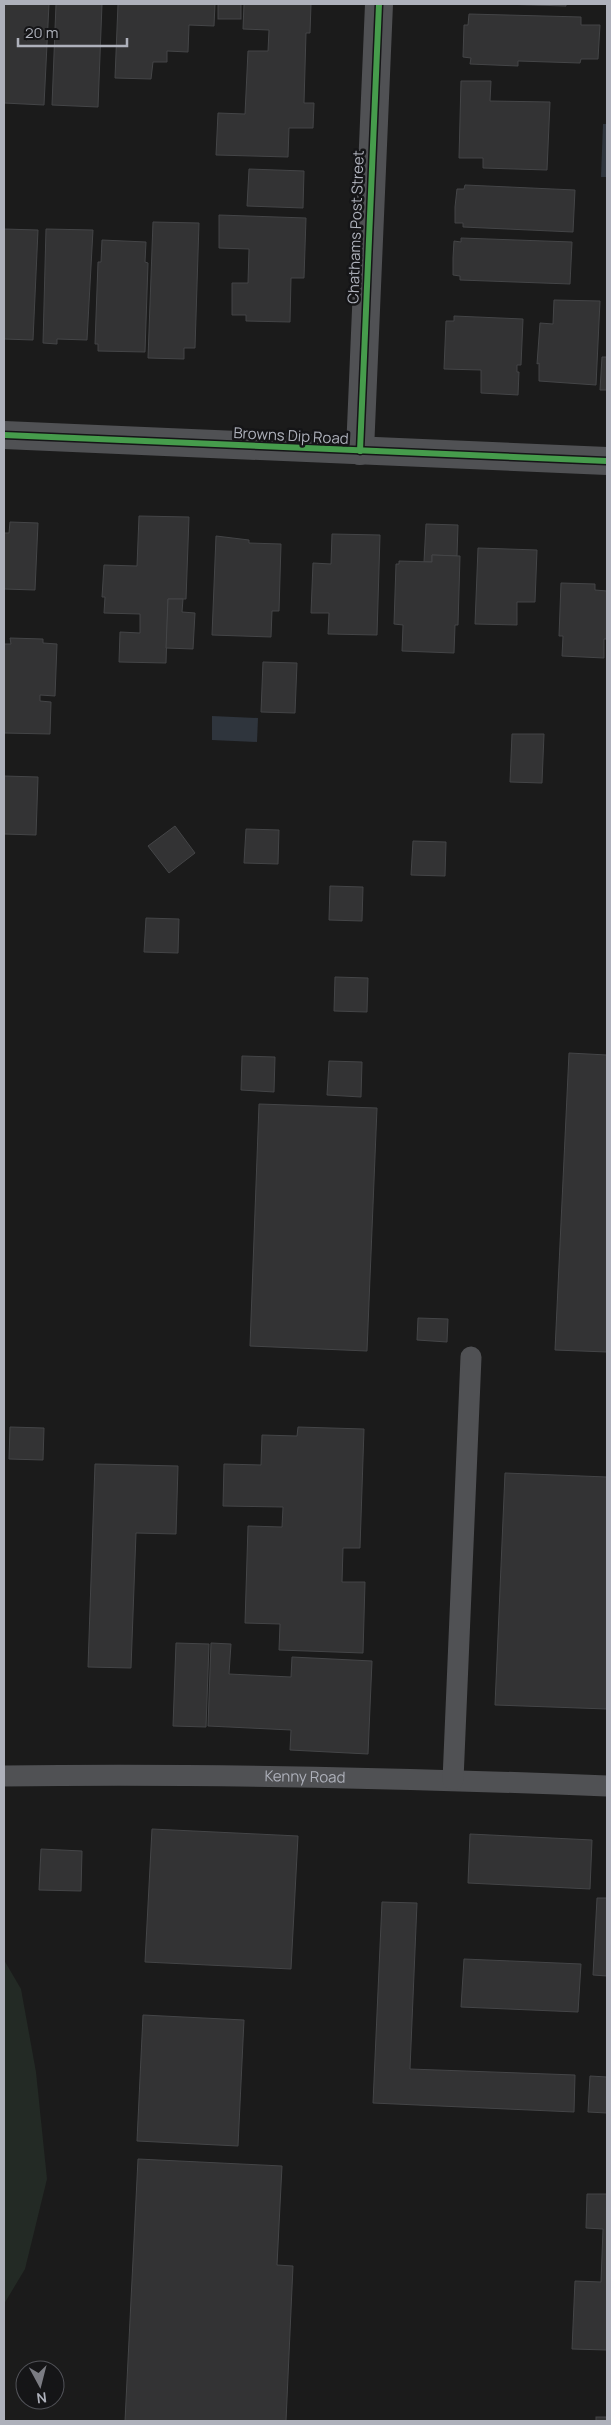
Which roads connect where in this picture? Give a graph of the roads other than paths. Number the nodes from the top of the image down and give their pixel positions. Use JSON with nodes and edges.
{"nodes":[{"id":1,"x":379,"y":4,"type":"edge"},
{"id":2,"x":4,"y":435,"type":"edge"},
{"id":3,"x":360,"y":451,"type":"junction"},
{"id":4,"x":607,"y":461,"type":"edge"},
{"id":5,"x":471,"y":1357,"type":"dead end"},
{"id":6,"x":4,"y":1776,"type":"edge"},
{"id":7,"x":453,"y":1780,"type":"junction"},
{"id":8,"x":607,"y":1786,"type":"edge"}],
"edges":[{"from":1,"to":3,"type":"street","name":"Chathams Post Street"},
{"from":2,"to":3,"type":"street","name":"Browns Dip Road"},
{"from":3,"to":4,"type":"street","name":"Browns Dip Road"},
{"from":5,"to":7,"type":"lane"},
{"from":6,"to":7,"type":"lane","name":"Kenny Road"},
{"from":7,"to":8,"type":"lane","name":"Kenny Road"}]}
